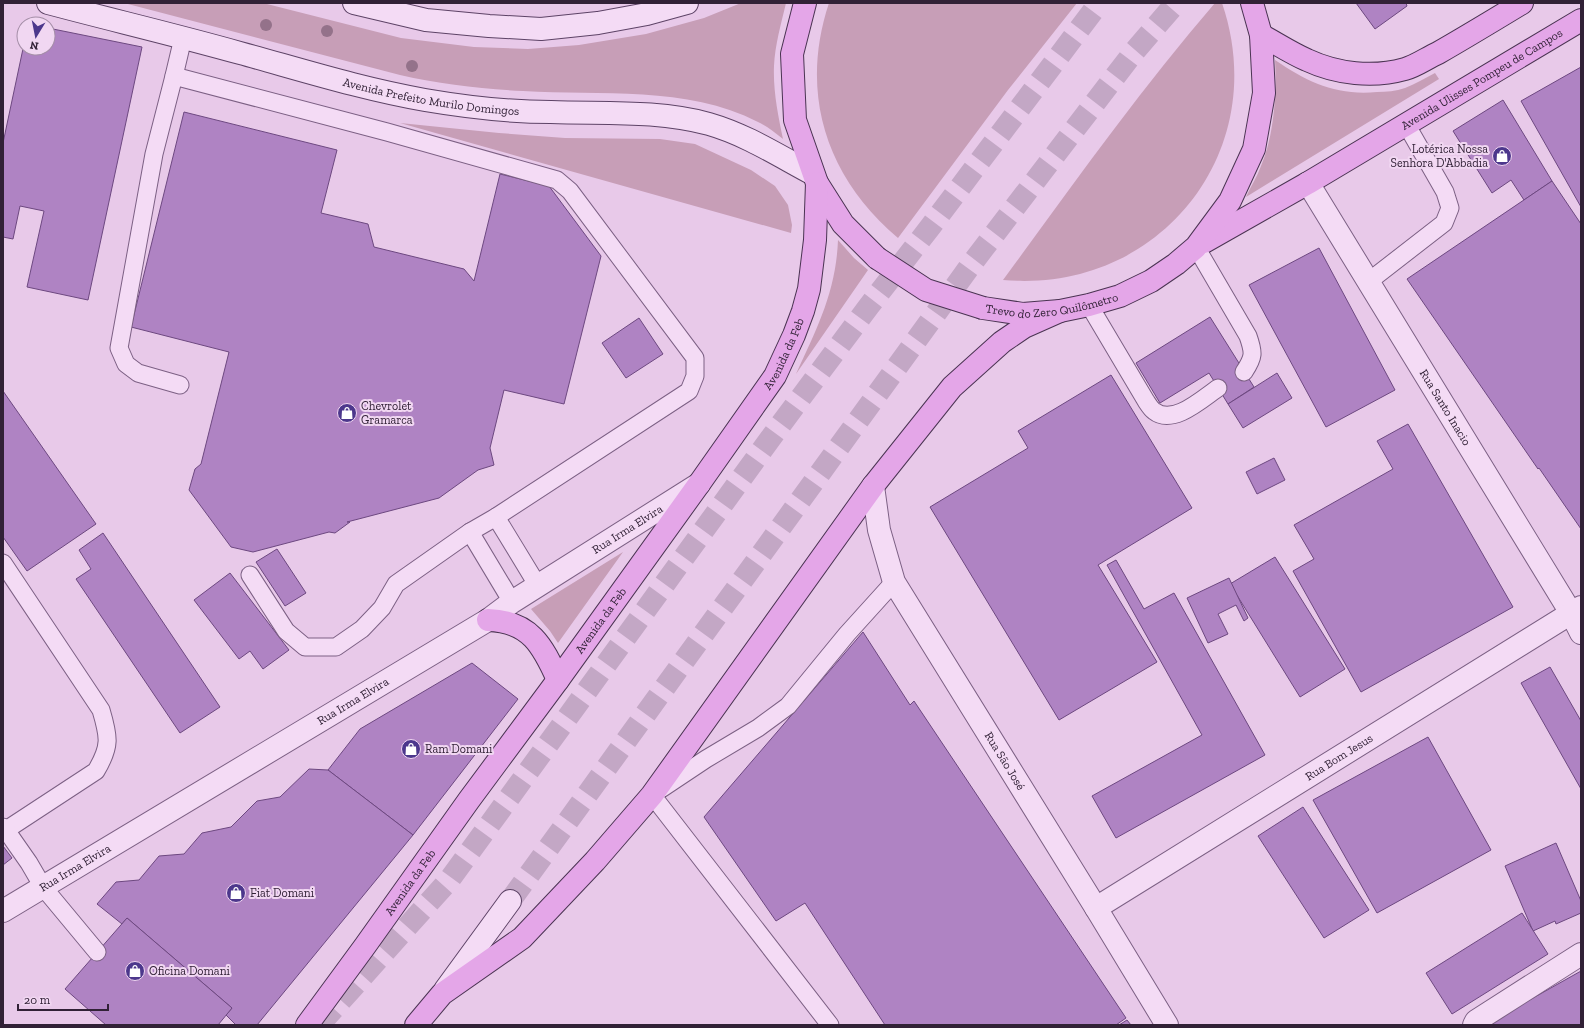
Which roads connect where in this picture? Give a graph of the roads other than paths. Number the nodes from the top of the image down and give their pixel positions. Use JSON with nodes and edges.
{"nodes":[{"id":1,"x":48,"y":3,"type":"edge"},
{"id":2,"x":354,"y":3,"type":"edge"},
{"id":3,"x":687,"y":3,"type":"edge"},
{"id":4,"x":805,"y":3,"type":"edge"},
{"id":5,"x":1252,"y":3,"type":"edge"},
{"id":6,"x":1267,"y":3,"type":"edge"},
{"id":7,"x":1522,"y":3,"type":"edge"},
{"id":8,"x":1581,"y":20,"type":"edge"},
{"id":9,"x":1261,"y":35,"type":"junction"},
{"id":10,"x":183,"y":38,"type":"junction"},
{"id":11,"x":174,"y":76,"type":"junction"},
{"id":12,"x":1406,"y":124,"type":"junction"},
{"id":13,"x":815,"y":178,"type":"junction"},
{"id":14,"x":1308,"y":183,"type":"junction"},
{"id":15,"x":1196,"y":247,"type":"junction"},
{"id":16,"x":1368,"y":282,"type":"junction"},
{"id":17,"x":1089,"y":305,"type":"junction"},
{"id":18,"x":1060,"y":311,"type":"junction"},
{"id":19,"x":1244,"y":372,"type":"dead end"},
{"id":20,"x":180,"y":385,"type":"dead end"},
{"id":21,"x":1218,"y":388,"type":"dead end"},
{"id":22,"x":699,"y":484,"type":"junction"},
{"id":23,"x":873,"y":486,"type":"junction"},
{"id":24,"x":496,"y":517,"type":"junction"},
{"id":25,"x":470,"y":532,"type":"junction"},
{"id":26,"x":3,"y":563,"type":"edge"},
{"id":27,"x":250,"y":575,"type":"dead end"},
{"id":28,"x":894,"y":582,"type":"junction"},
{"id":29,"x":538,"y":586,"type":"junction"},
{"id":30,"x":512,"y":602,"type":"junction"},
{"id":31,"x":1576,"y":610,"type":"edge"},
{"id":32,"x":488,"y":620,"type":"junction"},
{"id":33,"x":1581,"y":633,"type":"edge"},
{"id":34,"x":558,"y":680,"type":"junction"},
{"id":35,"x":652,"y":795,"type":"junction"},
{"id":36,"x":4,"y":829,"type":"edge"},
{"id":37,"x":43,"y":887,"type":"junction"},
{"id":38,"x":510,"y":901,"type":"tunnel mouth"},
{"id":39,"x":1096,"y":908,"type":"junction"},
{"id":40,"x":3,"y":911,"type":"edge"},
{"id":41,"x":97,"y":952,"type":"dead end"},
{"id":42,"x":1581,"y":954,"type":"edge"},
{"id":43,"x":442,"y":994,"type":"junction"},
{"id":44,"x":307,"y":1025,"type":"edge"},
{"id":45,"x":416,"y":1025,"type":"edge"},
{"id":46,"x":830,"y":1025,"type":"edge"},
{"id":47,"x":1167,"y":1025,"type":"edge"},
{"id":48,"x":1474,"y":1025,"type":"edge"}],
"edges":[{"from":1,"to":10,"type":"street","name":"Avenida Prefeito Murilo Domingos"},
{"from":2,"to":3,"type":"street"},
{"from":4,"to":13,"type":"main road","name":"Trevo do Zero Quilômetro"},
{"from":5,"to":9,"type":"main road","name":"Trevo do Zero Quilômetro"},
{"from":6,"to":9,"type":"main road"},
{"from":7,"to":9,"type":"main road"},
{"from":8,"to":12,"type":"main road","name":"Avenida Ulisses Pompeu de Campos"},
{"from":9,"to":15,"type":"main road","name":"Trevo do Zero Quilômetro"},
{"from":10,"to":11,"type":"lane"},
{"from":10,"to":13,"type":"street","name":"Avenida Prefeito Murilo Domingos"},
{"from":11,"to":20,"type":"lane"},
{"from":11,"to":24,"type":"lane"},
{"from":12,"to":14,"type":"main road","name":"Avenida Ulisses Pompeu de Campos"},
{"from":12,"to":16,"type":"lane"},
{"from":13,"to":18,"type":"main road","name":"Trevo do Zero Quilômetro","bridge":true},
{"from":13,"to":22,"type":"main road","name":"Avenida da Feb"},
{"from":14,"to":15,"type":"main road","name":"Avenida Ulisses Pompeu de Campos"},
{"from":14,"to":16,"type":"street","name":"Rua Santo Inacio"},
{"from":15,"to":17,"type":"main road","name":"Trevo do Zero Quilômetro"},
{"from":15,"to":19,"type":"lane"},
{"from":16,"to":31,"type":"street","name":"Rua Santo Inacio"},
{"from":17,"to":18,"type":"main road","name":"Trevo do Zero Quilômetro"},
{"from":17,"to":21,"type":"lane"},
{"from":18,"to":23,"type":"main road"},
{"from":22,"to":29,"type":"street","name":"Rua Irma Elvira"},
{"from":22,"to":34,"type":"main road","name":"Avenida da Feb"},
{"from":23,"to":28,"type":"street","name":"Rua São José"},
{"from":23,"to":35,"type":"main road"},
{"from":24,"to":25,"type":"lane"},
{"from":24,"to":29,"type":"lane"},
{"from":25,"to":27,"type":"lane"},
{"from":25,"to":30,"type":"lane"},
{"from":26,"to":36,"type":"lane"},
{"from":28,"to":35,"type":"lane"},
{"from":28,"to":39,"type":"street","name":"Rua São José"},
{"from":29,"to":30,"type":"street","name":"Rua Irma Elvira"},
{"from":30,"to":32,"type":"street","name":"Rua Irma Elvira"},
{"from":31,"to":33,"type":"street","name":"Rua Santo Inacio"},
{"from":31,"to":39,"type":"street","name":"Rua Bom Jesus"},
{"from":32,"to":34,"type":"main road"},
{"from":32,"to":37,"type":"street","name":"Rua Irma Elvira"},
{"from":34,"to":44,"type":"main road","name":"Avenida da Feb"},
{"from":35,"to":43,"type":"main road"},
{"from":35,"to":46,"type":"lane"},
{"from":36,"to":37,"type":"lane"},
{"from":37,"to":40,"type":"street","name":"Rua Irma Elvira"},
{"from":37,"to":41,"type":"lane"},
{"from":38,"to":43,"type":"street"},
{"from":39,"to":47,"type":"street","name":"Rua São José"},
{"from":42,"to":48,"type":"street"},
{"from":43,"to":45,"type":"main road"}]}
